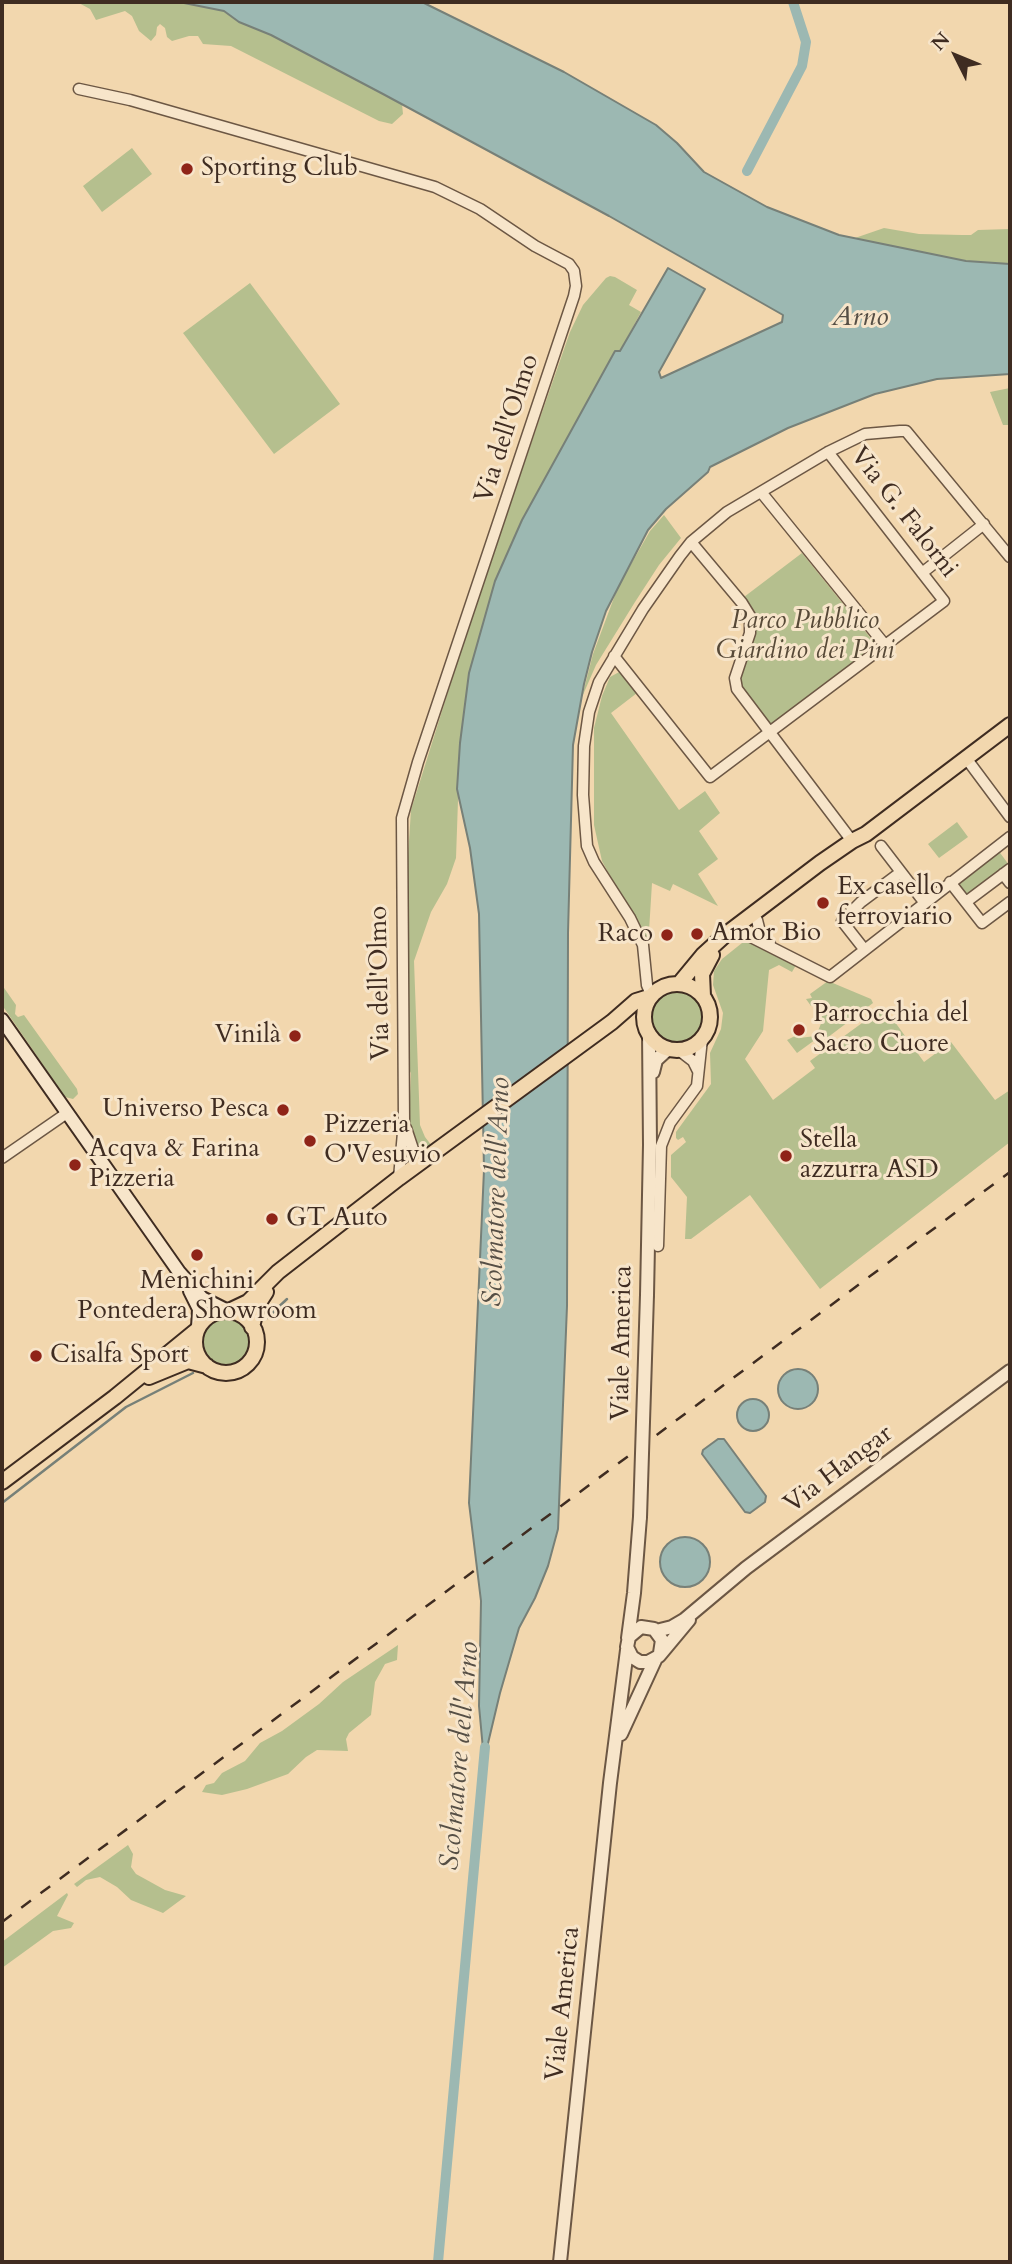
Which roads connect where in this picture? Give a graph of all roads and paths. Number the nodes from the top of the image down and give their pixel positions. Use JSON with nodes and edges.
{"nodes":[{"id":1,"x":79,"y":89,"type":"dead end"},
{"id":2,"x":828,"y":452,"type":"junction"},
{"id":3,"x":761,"y":492,"type":"junction"},
{"id":4,"x":984,"y":524,"type":"junction"},
{"id":5,"x":691,"y":542,"type":"junction"},
{"id":6,"x":1010,"y":557,"type":"edge"},
{"id":7,"x":922,"y":573,"type":"junction"},
{"id":8,"x":885,"y":645,"type":"junction"},
{"id":9,"x":614,"y":656,"type":"junction"},
{"id":10,"x":1010,"y":725,"type":"edge"},
{"id":11,"x":769,"y":733,"type":"junction"},
{"id":12,"x":966,"y":758,"type":"junction"},
{"id":13,"x":1010,"y":817,"type":"edge"},
{"id":14,"x":866,"y":834,"type":"junction"},
{"id":15,"x":852,"y":841,"type":"junction"},
{"id":16,"x":1008,"y":842,"type":"edge"},
{"id":17,"x":881,"y":846,"type":"dead end"},
{"id":18,"x":901,"y":872,"type":"junction"},
{"id":19,"x":1007,"y":872,"type":"edge"},
{"id":20,"x":950,"y":882,"type":"junction"},
{"id":21,"x":1010,"y":883,"type":"edge"},
{"id":22,"x":924,"y":902,"type":"junction"},
{"id":23,"x":966,"y":902,"type":"junction"},
{"id":24,"x":1010,"y":902,"type":"edge"},
{"id":25,"x":757,"y":920,"type":"junction"},
{"id":26,"x":741,"y":932,"type":"junction"},
{"id":27,"x":776,"y":949,"type":"junction"},
{"id":28,"x":864,"y":949,"type":"junction"},
{"id":29,"x":679,"y":984,"type":"junction"},
{"id":30,"x":650,"y":996,"type":"junction"},
{"id":31,"x":703,"y":996,"type":"junction"},
{"id":32,"x":620,"y":1017,"type":"junction"},
{"id":33,"x":2,"y":1020,"type":"edge"},
{"id":34,"x":647,"y":1031,"type":"junction"},
{"id":35,"x":702,"y":1039,"type":"junction"},
{"id":36,"x":674,"y":1050,"type":"junction"},
{"id":37,"x":699,"y":1075,"type":"junction"},
{"id":38,"x":650,"y":1093,"type":"junction"},
{"id":39,"x":67,"y":1113,"type":"junction"},
{"id":40,"x":404,"y":1121,"type":"junction"},
{"id":41,"x":434,"y":1154,"type":"junction"},
{"id":42,"x":2,"y":1158,"type":"edge"},
{"id":43,"x":399,"y":1178,"type":"junction"},
{"id":44,"x":658,"y":1246,"type":"dead end"},
{"id":45,"x":179,"y":1272,"type":"junction"},
{"id":46,"x":191,"y":1293,"type":"junction"},
{"id":47,"x":224,"y":1309,"type":"junction"},
{"id":48,"x":253,"y":1327,"type":"junction"},
{"id":49,"x":197,"y":1329,"type":"junction"},
{"id":50,"x":176,"y":1348,"type":"junction"},
{"id":51,"x":207,"y":1366,"type":"junction"},
{"id":52,"x":1010,"y":1371,"type":"edge"},
{"id":53,"x":115,"y":1397,"type":"junction"},
{"id":54,"x":2,"y":1482,"type":"edge"},
{"id":55,"x":634,"y":1593,"type":"junction"},
{"id":56,"x":698,"y":1609,"type":"junction"},
{"id":57,"x":652,"y":1629,"type":"junction"},
{"id":58,"x":627,"y":1645,"type":"junction"},
{"id":59,"x":658,"y":1656,"type":"junction"},
{"id":60,"x":615,"y":1751,"type":"junction"},
{"id":61,"x":560,"y":2262,"type":"edge"}],
"edges":[{"from":1,"to":40,"type":"street","name":"Via dell'Olmo"},
{"from":2,"to":3,"type":"street"},
{"from":2,"to":4,"type":"street"},
{"from":2,"to":7,"type":"street","name":"Via G. Falorni"},
{"from":3,"to":5,"type":"street"},
{"from":3,"to":8,"type":"street"},
{"from":4,"to":6,"type":"street"},
{"from":4,"to":7,"type":"street"},
{"from":5,"to":9,"type":"street"},
{"from":5,"to":11,"type":"street"},
{"from":7,"to":8,"type":"street","name":"Via G. Falorni"},
{"from":8,"to":11,"type":"street"},
{"from":9,"to":11,"type":"street"},
{"from":9,"to":30,"type":"street"},
{"from":10,"to":12,"type":"main road"},
{"from":11,"to":15,"type":"street"},
{"from":12,"to":13,"type":"street"},
{"from":12,"to":14,"type":"main road"},
{"from":14,"to":15,"type":"main road"},
{"from":14,"to":25,"type":"main road"},
{"from":15,"to":29,"type":"main road"},
{"from":16,"to":20,"type":"street"},
{"from":17,"to":18,"type":"street"},
{"from":18,"to":22,"type":"street"},
{"from":18,"to":28,"type":"street"},
{"from":19,"to":21,"type":"street"},
{"from":19,"to":23,"type":"street"},
{"from":20,"to":22,"type":"street"},
{"from":20,"to":23,"type":"street"},
{"from":22,"to":28,"type":"street"},
{"from":23,"to":24,"type":"street"},
{"from":25,"to":26,"type":"main road"},
{"from":25,"to":27,"type":"street"},
{"from":26,"to":27,"type":"street"},
{"from":26,"to":31,"type":"main road"},
{"from":27,"to":28,"type":"street"},
{"from":29,"to":30,"type":"main road"},
{"from":29,"to":31,"type":"main road"},
{"from":30,"to":32,"type":"main road"},
{"from":30,"to":34,"type":"main road"},
{"from":31,"to":35,"type":"main road"},
{"from":32,"to":34,"type":"main road"},
{"from":32,"to":41,"type":"main road"},
{"from":33,"to":39,"type":"street"},
{"from":34,"to":36,"type":"main road"},
{"from":34,"to":38,"type":"street"},
{"from":35,"to":36,"type":"main road"},
{"from":35,"to":37,"type":"street"},
{"from":36,"to":37,"type":"street"},
{"from":36,"to":38,"type":"street"},
{"from":37,"to":44,"type":"street"},
{"from":38,"to":55,"type":"street","name":"Viale America","bridge":true},
{"from":39,"to":42,"type":"street"},
{"from":39,"to":45,"type":"street"},
{"from":40,"to":41,"type":"street","name":"Via dell'Olmo"},
{"from":40,"to":43,"type":"street","name":"Via dell'Olmo"},
{"from":41,"to":43,"type":"main road"},
{"from":41,"to":48,"type":"main road"},
{"from":43,"to":47,"type":"main road"},
{"from":45,"to":46,"type":"street"},
{"from":45,"to":47,"type":"street"},
{"from":46,"to":49,"type":"street"},
{"from":46,"to":50,"type":"street"},
{"from":47,"to":48,"type":"main road"},
{"from":47,"to":49,"type":"main road"},
{"from":48,"to":51,"type":"main road"},
{"from":49,"to":50,"type":"main road"},
{"from":49,"to":51,"type":"main road"},
{"from":50,"to":53,"type":"main road"},
{"from":51,"to":53,"type":"main road"},
{"from":52,"to":56,"type":"street","name":"Via Hangar"},
{"from":53,"to":54,"type":"main road"},
{"from":55,"to":57,"type":"street","name":"Viale America"},
{"from":55,"to":58,"type":"street","name":"Viale America"},
{"from":56,"to":57,"type":"street","name":"Via Hangar"},
{"from":56,"to":59,"type":"street","name":"Via Hangar"},
{"from":57,"to":58,"type":"street"},
{"from":57,"to":59,"type":"street","name":"Viale America"},
{"from":58,"to":59,"type":"street"},
{"from":58,"to":60,"type":"street","name":"Viale America"},
{"from":59,"to":60,"type":"street","name":"Viale America"},
{"from":60,"to":61,"type":"street","name":"Viale America"}]}
